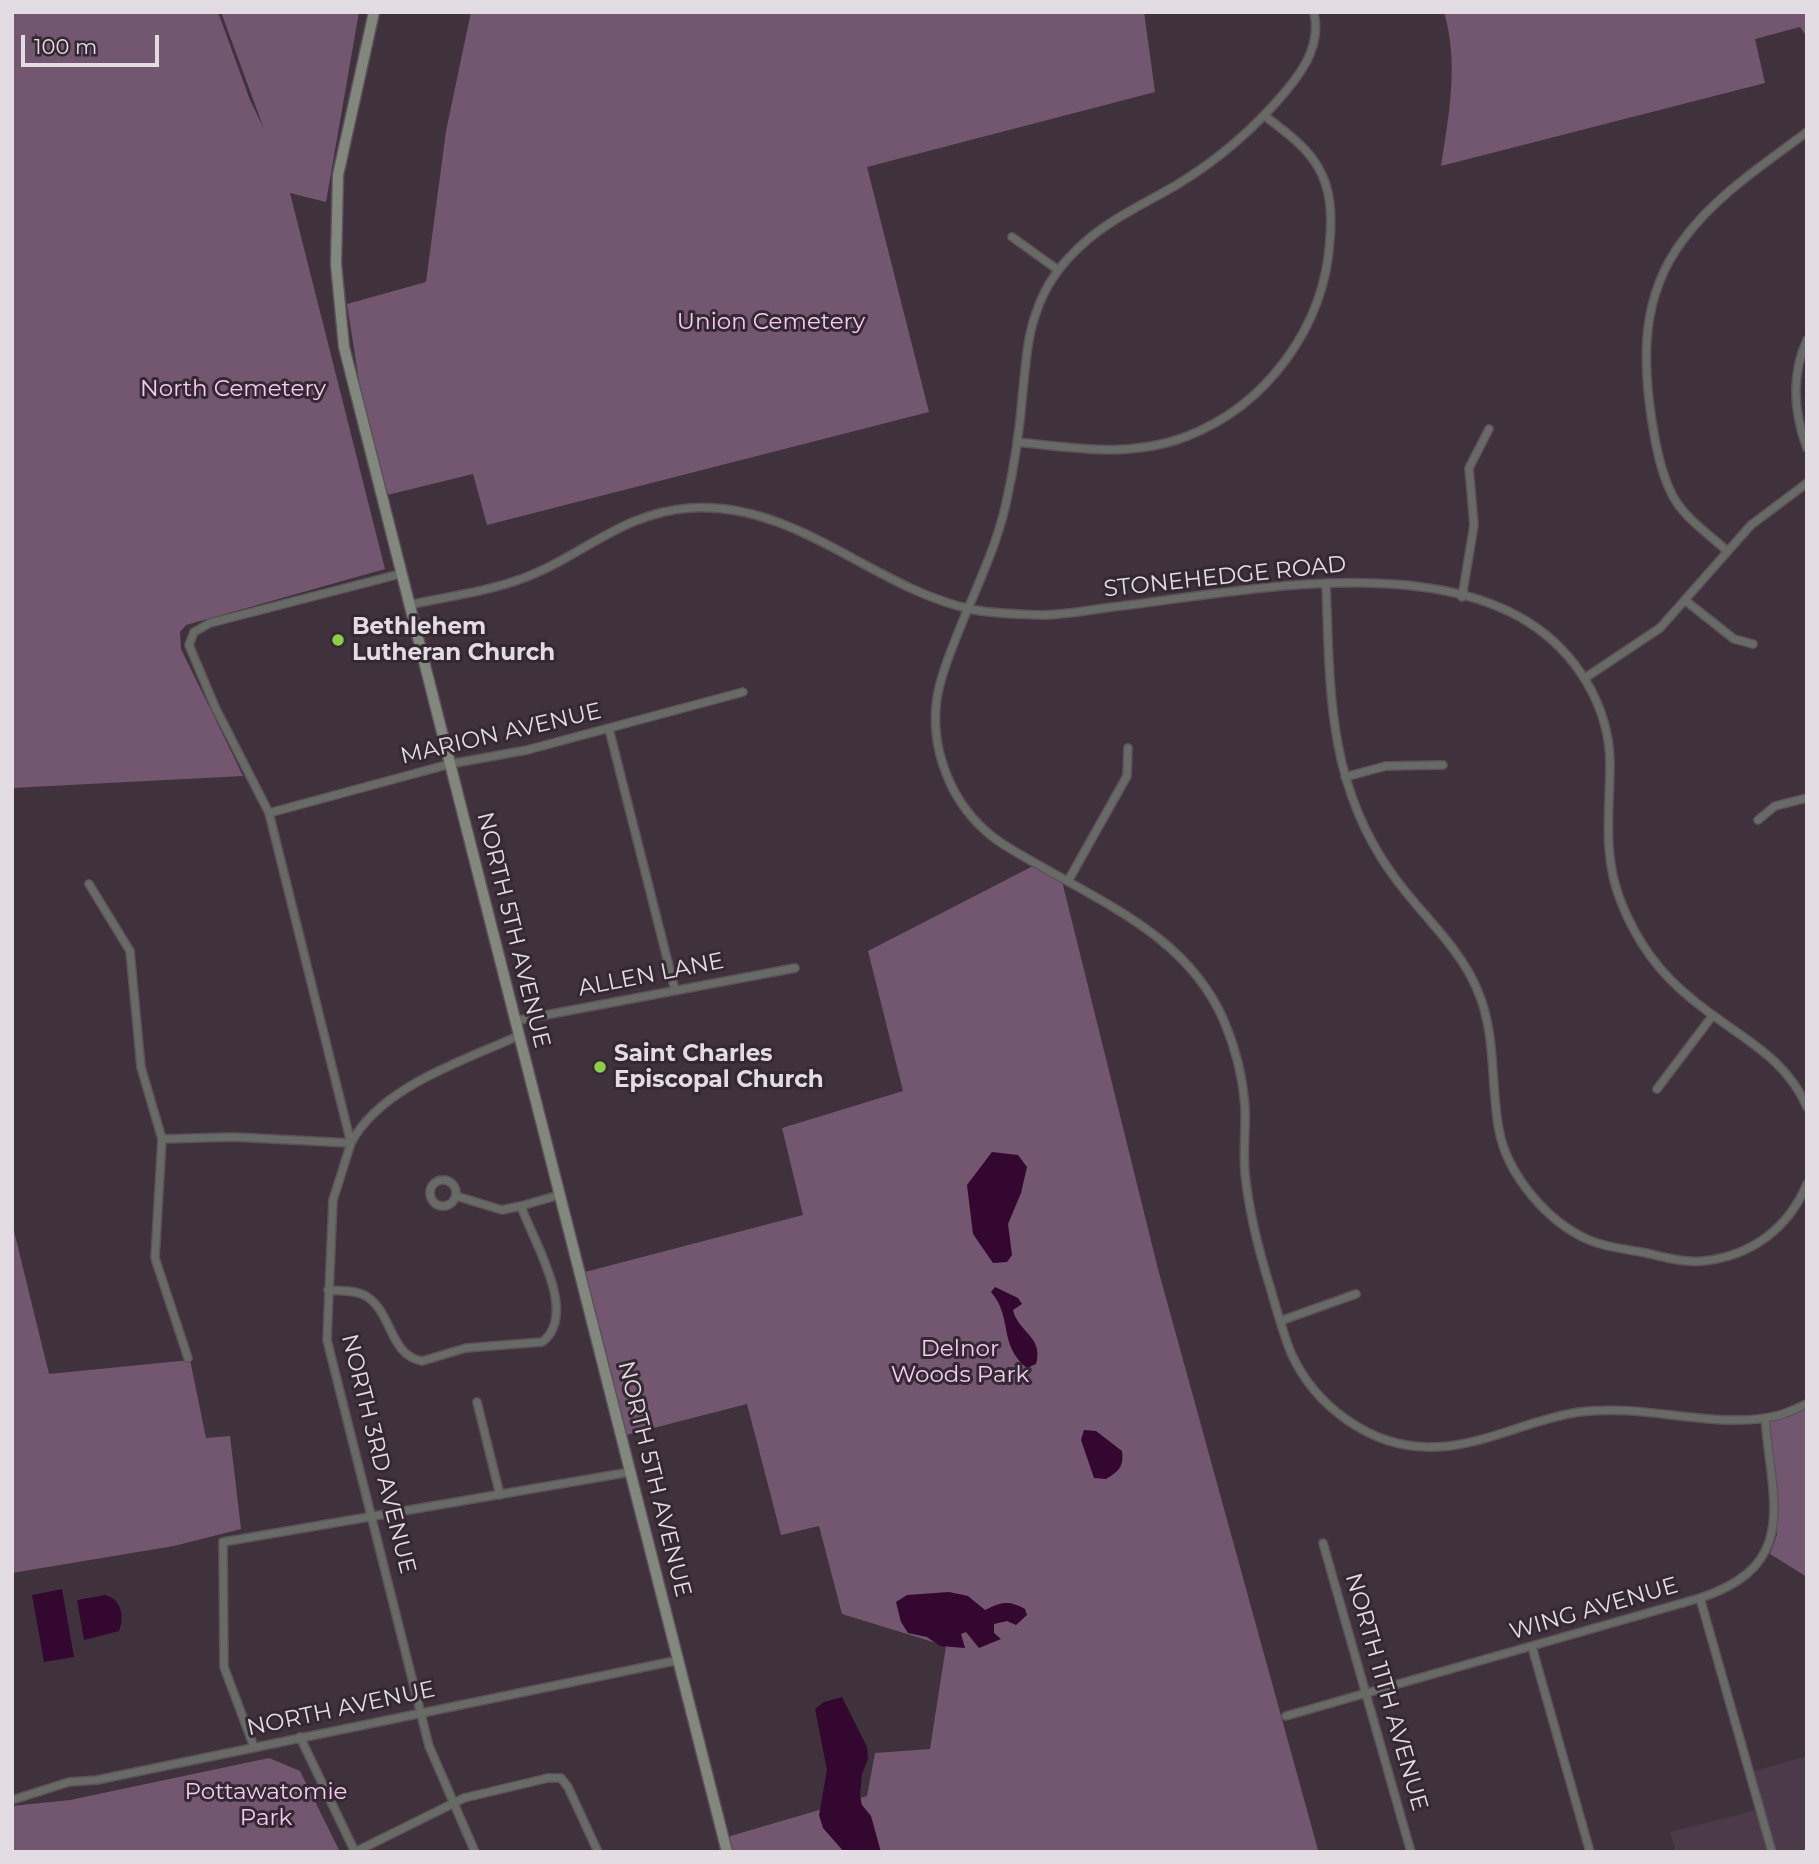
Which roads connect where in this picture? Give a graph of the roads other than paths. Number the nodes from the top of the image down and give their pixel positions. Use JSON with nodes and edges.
{"nodes":[{"id":1,"x":373,"y":12,"type":"edge"},
{"id":2,"x":1314,"y":12,"type":"edge"},
{"id":3,"x":1265,"y":116,"type":"junction"},
{"id":4,"x":1807,"y":132,"type":"edge"},
{"id":5,"x":1012,"y":237,"type":"dead end"},
{"id":6,"x":1058,"y":270,"type":"junction"},
{"id":7,"x":1807,"y":340,"type":"edge"},
{"id":8,"x":1489,"y":429,"type":"dead end"},
{"id":9,"x":1017,"y":442,"type":"junction"},
{"id":10,"x":1807,"y":448,"type":"edge"},
{"id":11,"x":1807,"y":483,"type":"edge"},
{"id":12,"x":1727,"y":551,"type":"junction"},
{"id":13,"x":400,"y":574,"type":"junction"},
{"id":14,"x":1326,"y":583,"type":"junction"},
{"id":15,"x":1462,"y":597,"type":"junction"},
{"id":16,"x":1686,"y":601,"type":"junction"},
{"id":17,"x":408,"y":605,"type":"junction"},
{"id":18,"x":970,"y":609,"type":"junction"},
{"id":19,"x":1753,"y":644,"type":"dead end"},
{"id":20,"x":1585,"y":678,"type":"junction"},
{"id":21,"x":743,"y":692,"type":"dead end"},
{"id":22,"x":609,"y":729,"type":"junction"},
{"id":23,"x":1128,"y":748,"type":"dead end"},
{"id":24,"x":450,"y":764,"type":"junction"},
{"id":25,"x":1443,"y":765,"type":"dead end"},
{"id":26,"x":1345,"y":777,"type":"junction"},
{"id":27,"x":1807,"y":798,"type":"edge"},
{"id":28,"x":269,"y":813,"type":"junction"},
{"id":29,"x":1758,"y":820,"type":"dead end"},
{"id":30,"x":1068,"y":881,"type":"junction"},
{"id":31,"x":89,"y":884,"type":"dead end"},
{"id":32,"x":795,"y":968,"type":"dead end"},
{"id":33,"x":675,"y":990,"type":"junction"},
{"id":34,"x":1713,"y":1015,"type":"junction"},
{"id":35,"x":514,"y":1021,"type":"junction"},
{"id":36,"x":517,"y":1036,"type":"junction"},
{"id":37,"x":1657,"y":1089,"type":"dead end"},
{"id":38,"x":1807,"y":1107,"type":"edge"},
{"id":39,"x":162,"y":1139,"type":"junction"},
{"id":40,"x":351,"y":1143,"type":"junction"},
{"id":41,"x":1807,"y":1184,"type":"edge"},
{"id":42,"x":559,"y":1195,"type":"junction"},
{"id":43,"x":456,"y":1196,"type":"dead end"},
{"id":44,"x":520,"y":1206,"type":"junction"},
{"id":45,"x":328,"y":1290,"type":"junction"},
{"id":46,"x":1356,"y":1294,"type":"dead end"},
{"id":47,"x":1280,"y":1321,"type":"junction"},
{"id":48,"x":188,"y":1358,"type":"dead end"},
{"id":49,"x":477,"y":1402,"type":"dead end"},
{"id":50,"x":1807,"y":1404,"type":"edge"},
{"id":51,"x":1765,"y":1418,"type":"junction"},
{"id":52,"x":630,"y":1472,"type":"junction"},
{"id":53,"x":500,"y":1495,"type":"junction"},
{"id":54,"x":373,"y":1517,"type":"junction"},
{"id":55,"x":1323,"y":1543,"type":"dead end"},
{"id":56,"x":1700,"y":1598,"type":"junction"},
{"id":57,"x":1532,"y":1647,"type":"junction"},
{"id":58,"x":679,"y":1660,"type":"junction"},
{"id":59,"x":1367,"y":1693,"type":"junction"},
{"id":60,"x":422,"y":1711,"type":"junction"},
{"id":61,"x":1286,"y":1716,"type":"dead end"},
{"id":62,"x":300,"y":1737,"type":"junction"},
{"id":63,"x":254,"y":1747,"type":"junction"},
{"id":64,"x":12,"y":1800,"type":"edge"},
{"id":65,"x":453,"y":1805,"type":"junction"},
{"id":66,"x":355,"y":1852,"type":"edge"},
{"id":67,"x":475,"y":1852,"type":"edge"},
{"id":68,"x":598,"y":1852,"type":"edge"},
{"id":69,"x":727,"y":1852,"type":"edge"},
{"id":70,"x":1411,"y":1852,"type":"edge"},
{"id":71,"x":1590,"y":1852,"type":"edge"},
{"id":72,"x":1772,"y":1852,"type":"edge"}],
"edges":[{"from":1,"to":13,"type":"main road","name":"NORTH 5TH AVENUE"},
{"from":2,"to":3,"type":"street"},
{"from":3,"to":6,"type":"street"},
{"from":3,"to":9,"type":"street"},
{"from":4,"to":12,"type":"street"},
{"from":5,"to":6,"type":"street"},
{"from":6,"to":9,"type":"street"},
{"from":7,"to":10,"type":"street"},
{"from":8,"to":15,"type":"street"},
{"from":9,"to":18,"type":"street"},
{"from":11,"to":12,"type":"street"},
{"from":12,"to":16,"type":"street"},
{"from":13,"to":17,"type":"main road","name":"NORTH 5TH AVENUE"},
{"from":13,"to":28,"type":"street"},
{"from":14,"to":15,"type":"street","name":"STONEHEDGE ROAD"},
{"from":14,"to":18,"type":"street","name":"STONEHEDGE ROAD"},
{"from":14,"to":26,"type":"street"},
{"from":15,"to":20,"type":"street","name":"STONEHEDGE ROAD"},
{"from":16,"to":19,"type":"street"},
{"from":16,"to":20,"type":"street"},
{"from":17,"to":18,"type":"street","name":"STONEHEDGE ROAD"},
{"from":17,"to":24,"type":"main road","name":"NORTH 5TH AVENUE"},
{"from":18,"to":30,"type":"street"},
{"from":20,"to":34,"type":"street","name":"STONEHEDGE ROAD"},
{"from":21,"to":22,"type":"street","name":"MARION AVENUE"},
{"from":22,"to":24,"type":"street","name":"MARION AVENUE"},
{"from":22,"to":33,"type":"street"},
{"from":23,"to":30,"type":"street"},
{"from":24,"to":28,"type":"street","name":"MARION AVENUE"},
{"from":24,"to":35,"type":"main road","name":"NORTH 5TH AVENUE"},
{"from":25,"to":26,"type":"street"},
{"from":26,"to":41,"type":"street"},
{"from":27,"to":29,"type":"street"},
{"from":28,"to":40,"type":"street"},
{"from":30,"to":47,"type":"street"},
{"from":31,"to":39,"type":"street"},
{"from":32,"to":33,"type":"street","name":"ALLEN LANE"},
{"from":33,"to":35,"type":"street","name":"ALLEN LANE"},
{"from":34,"to":37,"type":"street"},
{"from":34,"to":38,"type":"street","name":"STONEHEDGE ROAD"},
{"from":35,"to":36,"type":"main road","name":"NORTH 5TH AVENUE"},
{"from":36,"to":40,"type":"street"},
{"from":36,"to":42,"type":"main road","name":"NORTH 5TH AVENUE"},
{"from":39,"to":40,"type":"street"},
{"from":39,"to":48,"type":"street"},
{"from":40,"to":45,"type":"street","name":"NORTH 3RD AVENUE"},
{"from":42,"to":44,"type":"street"},
{"from":42,"to":52,"type":"main road","name":"NORTH 5TH AVENUE"},
{"from":43,"to":44,"type":"street"},
{"from":44,"to":45,"type":"street"},
{"from":45,"to":54,"type":"street","name":"NORTH 3RD AVENUE"},
{"from":46,"to":47,"type":"street"},
{"from":47,"to":51,"type":"street"},
{"from":49,"to":53,"type":"street"},
{"from":50,"to":51,"type":"street"},
{"from":51,"to":56,"type":"street","name":"WING AVENUE"},
{"from":52,"to":53,"type":"street"},
{"from":52,"to":58,"type":"main road","name":"NORTH 5TH AVENUE"},
{"from":53,"to":54,"type":"street"},
{"from":54,"to":60,"type":"street","name":"NORTH 3RD AVENUE"},
{"from":54,"to":63,"type":"street"},
{"from":55,"to":59,"type":"street","name":"NORTH 11TH AVENUE"},
{"from":56,"to":57,"type":"street","name":"WING AVENUE"},
{"from":56,"to":72,"type":"street"},
{"from":57,"to":59,"type":"street","name":"WING AVENUE"},
{"from":57,"to":71,"type":"street"},
{"from":58,"to":60,"type":"street","name":"NORTH AVENUE"},
{"from":58,"to":69,"type":"main road","name":"NORTH 5TH AVENUE"},
{"from":59,"to":61,"type":"street","name":"WING AVENUE"},
{"from":59,"to":70,"type":"street","name":"NORTH 11TH AVENUE"},
{"from":60,"to":62,"type":"street","name":"NORTH AVENUE"},
{"from":60,"to":65,"type":"street","name":"NORTH 3RD AVENUE"},
{"from":62,"to":63,"type":"street","name":"NORTH AVENUE"},
{"from":62,"to":66,"type":"street"},
{"from":63,"to":64,"type":"street","name":"NORTH AVENUE"},
{"from":65,"to":66,"type":"street"},
{"from":65,"to":67,"type":"street","name":"NORTH 3RD AVENUE"},
{"from":65,"to":68,"type":"street"}]}
